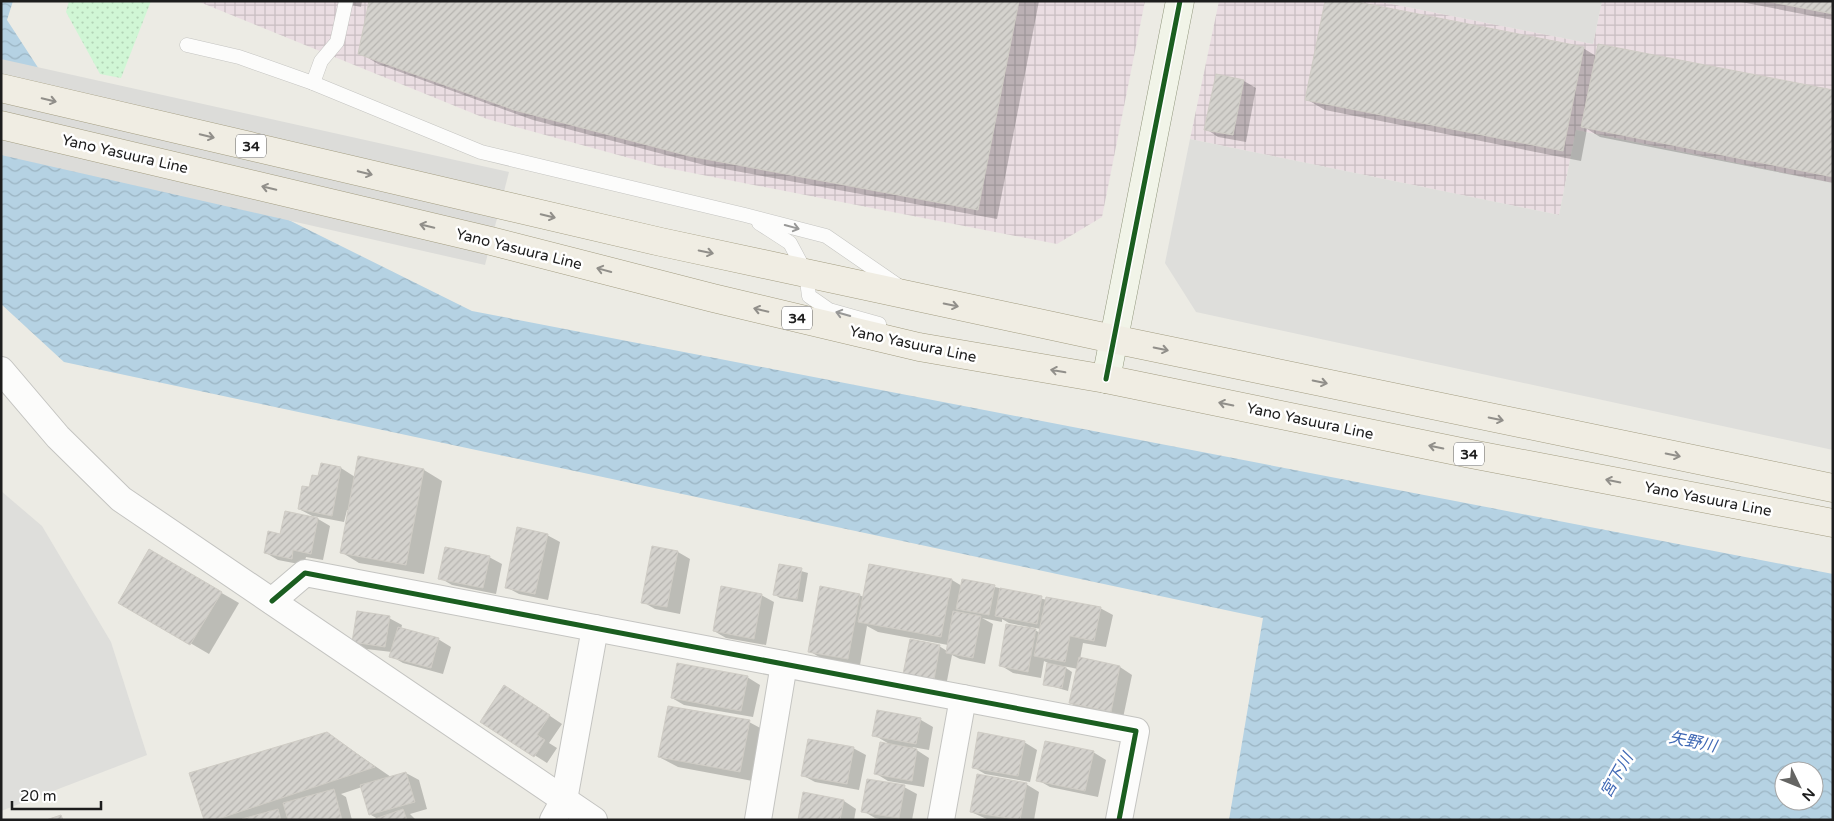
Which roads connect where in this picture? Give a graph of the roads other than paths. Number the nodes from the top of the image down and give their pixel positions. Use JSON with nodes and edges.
{"nodes":[{"id":1,"x":346,"y":1,"type":"edge"},
{"id":2,"x":1180,"y":1,"type":"edge"},
{"id":3,"x":187,"y":45,"type":"dead end"},
{"id":4,"x":313,"y":84,"type":"junction"},
{"id":5,"x":1,"y":88,"type":"edge"},
{"id":6,"x":1,"y":126,"type":"edge"},
{"id":7,"x":745,"y":215,"type":"junction"},
{"id":8,"x":806,"y":274,"type":"junction"},
{"id":9,"x":915,"y":297,"type":"junction"},
{"id":10,"x":1113,"y":339,"type":"junction"},
{"id":11,"x":919,"y":347,"type":"junction"},
{"id":12,"x":1,"y":370,"type":"edge"},
{"id":13,"x":1106,"y":379,"type":"junction"},
{"id":14,"x":1833,"y":488,"type":"edge"},
{"id":15,"x":1833,"y":523,"type":"edge"},
{"id":16,"x":272,"y":601,"type":"junction"},
{"id":17,"x":595,"y":628,"type":"junction"},
{"id":18,"x":784,"y":664,"type":"junction"},
{"id":19,"x":963,"y":698,"type":"junction"},
{"id":20,"x":559,"y":810,"type":"edge"},
{"id":21,"x":594,"y":820,"type":"edge"},
{"id":22,"x":758,"y":820,"type":"edge"},
{"id":23,"x":941,"y":820,"type":"edge"},
{"id":24,"x":1119,"y":820,"type":"edge"}],
"edges":[{"from":1,"to":4,"type":"lane"},
{"from":2,"to":10,"type":"street"},
{"from":3,"to":4,"type":"lane"},
{"from":4,"to":7,"type":"lane"},
{"from":5,"to":8,"type":"main road","number":"34","one_way":true},
{"from":11,"to":6,"type":"main road","name":"Yano Yasuura Line","number":"34","one_way":true},
{"from":7,"to":8,"type":"lane"},
{"from":7,"to":9,"type":"lane","one_way":true},
{"from":8,"to":9,"type":"main road","number":"34"},
{"from":11,"to":8,"type":"lane","one_way":true},
{"from":9,"to":10,"type":"main road","number":"34","one_way":true},
{"from":10,"to":13,"type":"street"},
{"from":10,"to":14,"type":"main road","number":"34","one_way":true},
{"from":13,"to":11,"type":"main road","name":"Yano Yasuura Line","number":"34","one_way":true},
{"from":12,"to":16,"type":"street"},
{"from":15,"to":13,"type":"main road","name":"Yano Yasuura Line","number":"34","one_way":true},
{"from":16,"to":17,"type":"street"},
{"from":16,"to":20,"type":"street"},
{"from":17,"to":18,"type":"street"},
{"from":17,"to":20,"type":"street"},
{"from":18,"to":19,"type":"street"},
{"from":18,"to":22,"type":"street"},
{"from":19,"to":23,"type":"street"},
{"from":19,"to":24,"type":"street"},
{"from":20,"to":21,"type":"street"}]}
